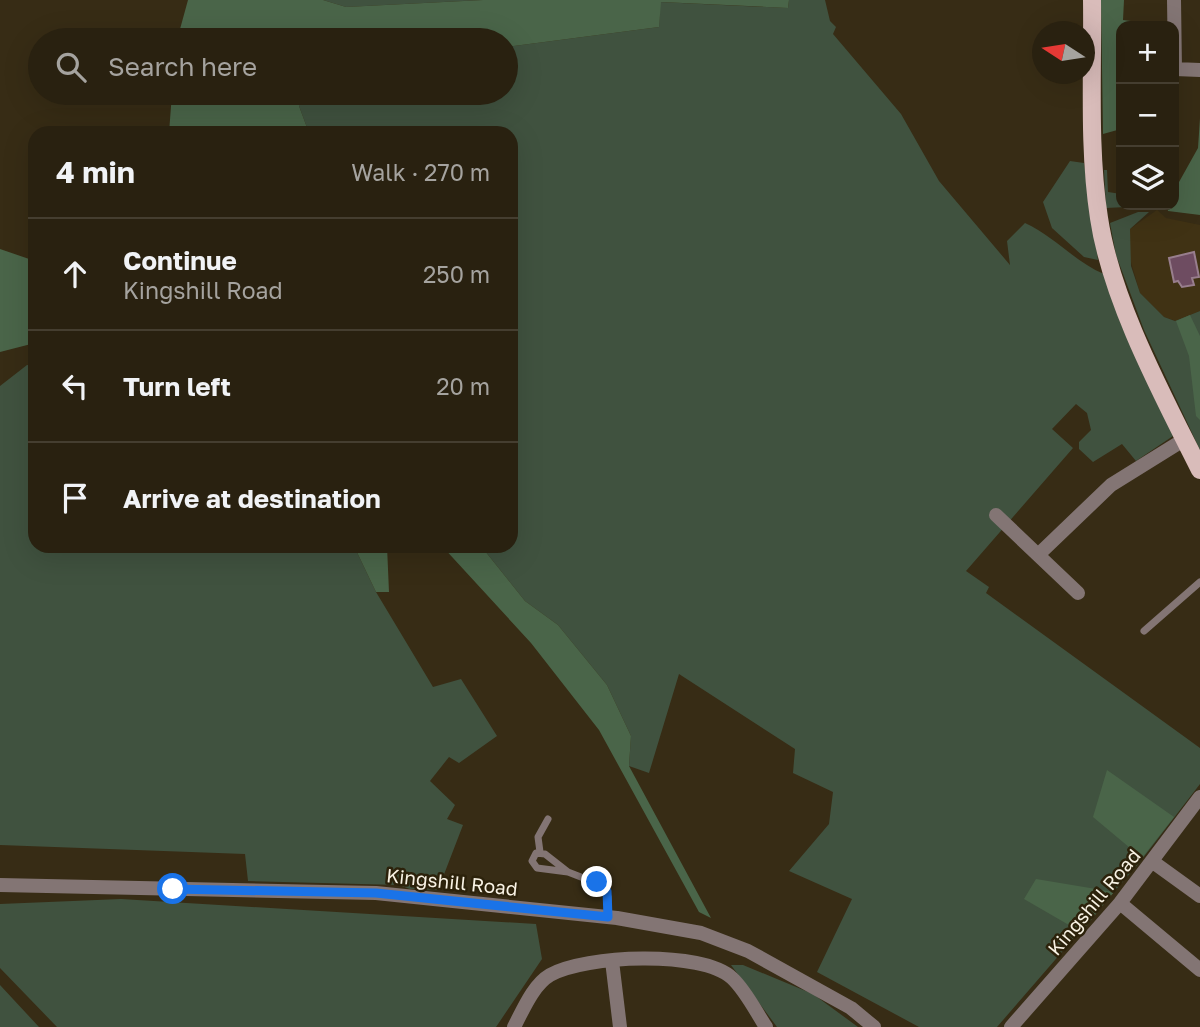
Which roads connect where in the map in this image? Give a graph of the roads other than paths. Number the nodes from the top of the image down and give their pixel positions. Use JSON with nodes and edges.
{"nodes":[{"id":1,"x":1092,"y":0,"type":"edge"},
{"id":2,"x":1174,"y":0,"type":"edge"},
{"id":3,"x":1174,"y":21,"type":"edge"},
{"id":4,"x":1179,"y":69,"type":"edge"},
{"id":5,"x":1200,"y":70,"type":"edge"},
{"id":6,"x":1185,"y":439,"type":"junction"},
{"id":7,"x":1200,"y":470,"type":"edge"},
{"id":8,"x":996,"y":515,"type":"dead end"},
{"id":9,"x":1038,"y":555,"type":"junction"},
{"id":10,"x":1200,"y":582,"type":"edge"},
{"id":11,"x":1078,"y":593,"type":"dead end"},
{"id":12,"x":1144,"y":631,"type":"dead end"},
{"id":13,"x":1200,"y":797,"type":"edge"},
{"id":14,"x":548,"y":819,"type":"dead end"},
{"id":15,"x":540,"y":852,"type":"junction"},
{"id":16,"x":1153,"y":862,"type":"junction"},
{"id":17,"x":568,"y":872,"type":"junction"},
{"id":18,"x":0,"y":885,"type":"edge"},
{"id":19,"x":1200,"y":896,"type":"edge"},
{"id":20,"x":1120,"y":903,"type":"junction"},
{"id":21,"x":608,"y":917,"type":"junction"},
{"id":22,"x":612,"y":961,"type":"junction"},
{"id":23,"x":1200,"y":970,"type":"edge"},
{"id":24,"x":761,"y":1025,"type":"edge"},
{"id":25,"x":514,"y":1027,"type":"edge"},
{"id":26,"x":620,"y":1027,"type":"edge"},
{"id":27,"x":874,"y":1027,"type":"edge"},
{"id":28,"x":1011,"y":1027,"type":"edge"}],
"edges":[{"from":1,"to":6,"type":"main road"},
{"from":2,"to":3,"type":"street"},
{"from":4,"to":5,"type":"street"},
{"from":6,"to":7,"type":"main road"},
{"from":6,"to":9,"type":"street"},
{"from":8,"to":9,"type":"street"},
{"from":9,"to":11,"type":"street"},
{"from":10,"to":12,"type":"lane"},
{"from":13,"to":16,"type":"street","name":"Kingshill Road"},
{"from":14,"to":15,"type":"lane"},
{"from":15,"to":17,"type":"lane"},
{"from":15,"to":17,"type":"lane"},
{"from":16,"to":19,"type":"street"},
{"from":16,"to":20,"type":"street","name":"Kingshill Road"},
{"from":17,"to":21,"type":"lane"},
{"from":18,"to":21,"type":"street","name":"Kingshill Road"},
{"from":20,"to":23,"type":"street"},
{"from":20,"to":28,"type":"street","name":"Kingshill Road"},
{"from":21,"to":27,"type":"street","name":"Kingshill Road"},
{"from":22,"to":24,"type":"street"},
{"from":22,"to":25,"type":"street"},
{"from":22,"to":26,"type":"street"}]}
